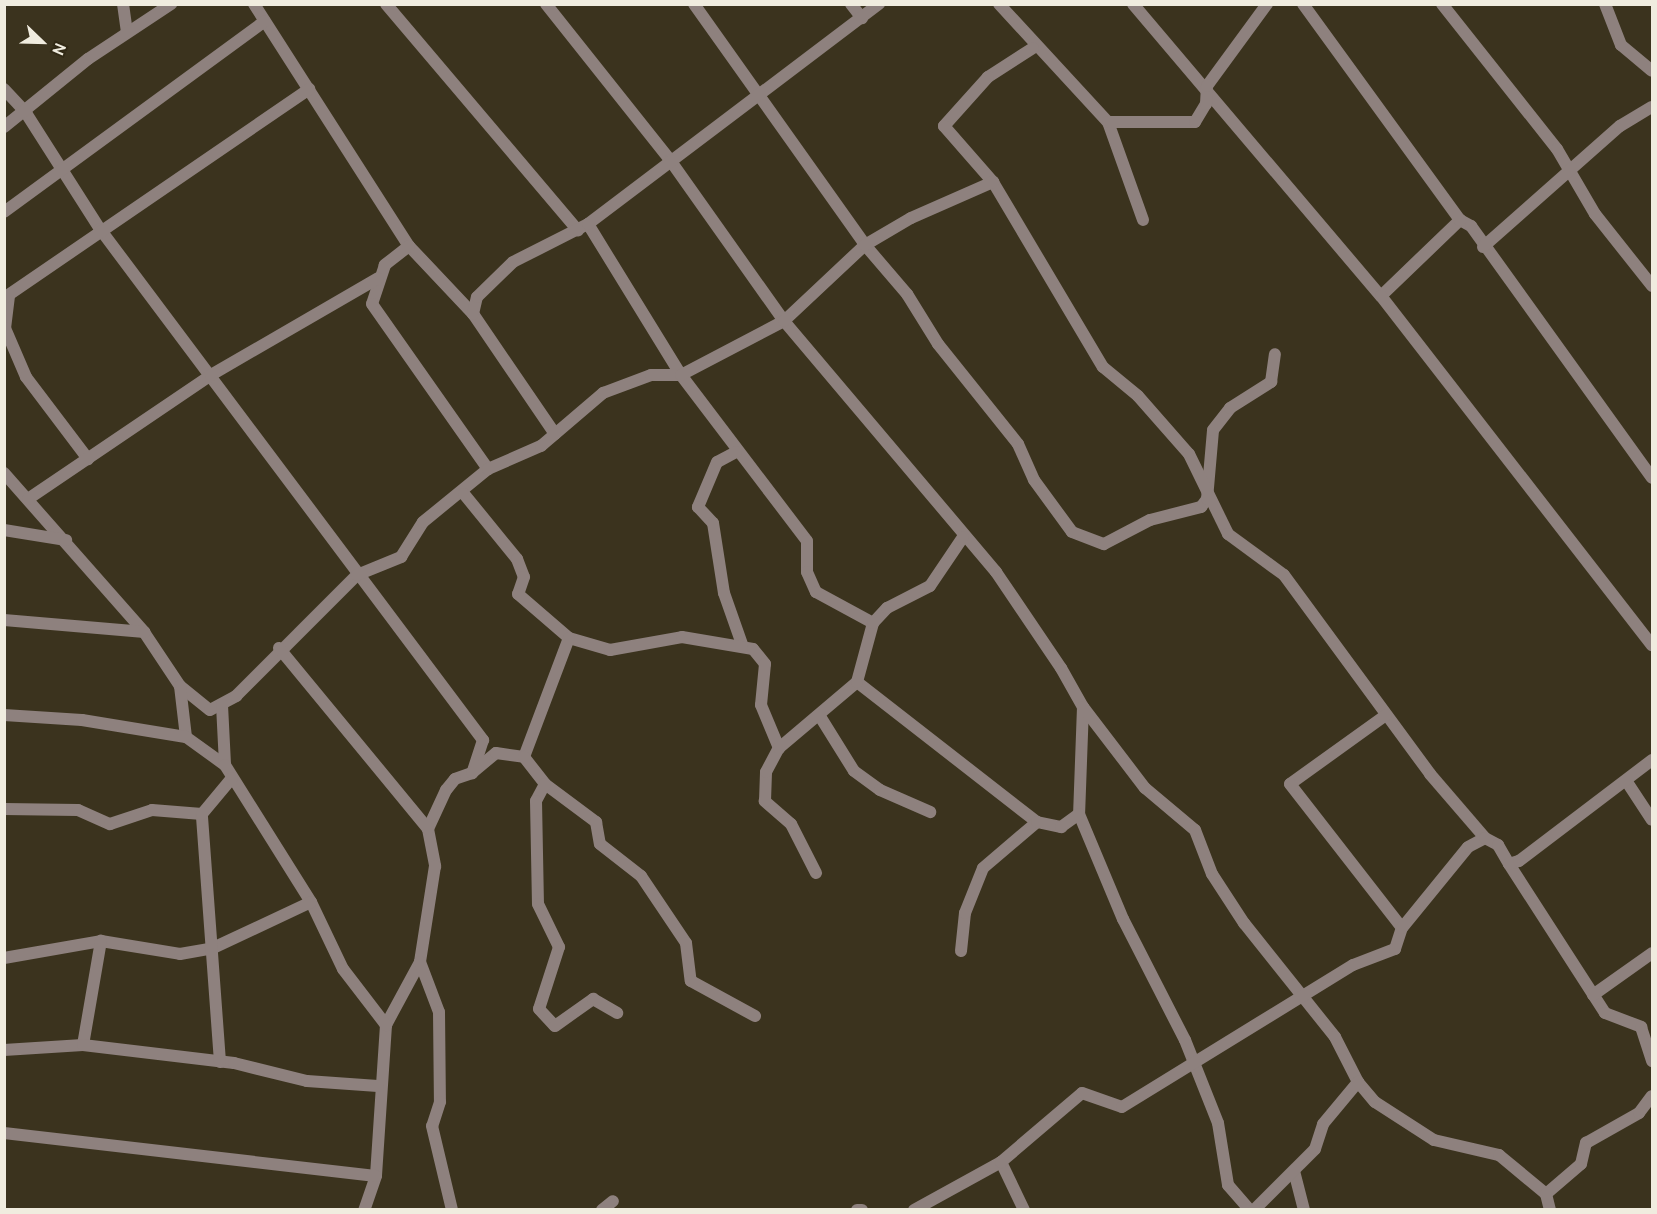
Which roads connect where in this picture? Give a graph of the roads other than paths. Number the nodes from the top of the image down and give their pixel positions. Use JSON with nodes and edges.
{"nodes":[{"id":1,"x":123,"y":4,"type":"edge"},
{"id":2,"x":171,"y":4,"type":"edge"},
{"id":3,"x":255,"y":4,"type":"edge"},
{"id":4,"x":386,"y":4,"type":"edge"},
{"id":5,"x":546,"y":4,"type":"edge"},
{"id":6,"x":694,"y":4,"type":"edge"},
{"id":7,"x":851,"y":4,"type":"edge"},
{"id":8,"x":879,"y":4,"type":"edge"},
{"id":9,"x":999,"y":4,"type":"edge"},
{"id":10,"x":1133,"y":4,"type":"edge"},
{"id":11,"x":1267,"y":4,"type":"edge"},
{"id":12,"x":1303,"y":4,"type":"edge"},
{"id":13,"x":1443,"y":4,"type":"edge"},
{"id":14,"x":1605,"y":4,"type":"edge"},
{"id":15,"x":862,"y":18,"type":"junction"},
{"id":16,"x":264,"y":21,"type":"junction"},
{"id":17,"x":127,"y":32,"type":"junction"},
{"id":18,"x":1034,"y":48,"type":"junction"},
{"id":19,"x":1653,"y":71,"type":"edge"},
{"id":20,"x":1207,"y":86,"type":"junction"},
{"id":21,"x":4,"y":89,"type":"edge"},
{"id":22,"x":309,"y":89,"type":"junction"},
{"id":23,"x":763,"y":95,"type":"junction"},
{"id":24,"x":1653,"y":107,"type":"edge"},
{"id":25,"x":26,"y":113,"type":"junction"},
{"id":26,"x":1108,"y":122,"type":"junction"},
{"id":27,"x":4,"y":127,"type":"edge"},
{"id":28,"x":670,"y":160,"type":"junction"},
{"id":29,"x":63,"y":172,"type":"junction"},
{"id":30,"x":1570,"y":173,"type":"junction"},
{"id":31,"x":993,"y":182,"type":"junction"},
{"id":32,"x":4,"y":212,"type":"edge"},
{"id":33,"x":1143,"y":220,"type":"dead end"},
{"id":34,"x":1460,"y":220,"type":"junction"},
{"id":35,"x":583,"y":227,"type":"junction"},
{"id":36,"x":100,"y":229,"type":"junction"},
{"id":37,"x":865,"y":245,"type":"junction"},
{"id":38,"x":409,"y":246,"type":"junction"},
{"id":39,"x":1483,"y":247,"type":"junction"},
{"id":40,"x":378,"y":278,"type":"junction"},
{"id":41,"x":1653,"y":286,"type":"edge"},
{"id":42,"x":1381,"y":296,"type":"junction"},
{"id":43,"x":7,"y":297,"type":"edge"},
{"id":44,"x":473,"y":314,"type":"junction"},
{"id":45,"x":784,"y":321,"type":"junction"},
{"id":46,"x":1275,"y":354,"type":"dead end"},
{"id":47,"x":211,"y":375,"type":"junction"},
{"id":48,"x":681,"y":375,"type":"junction"},
{"id":49,"x":555,"y":434,"type":"junction"},
{"id":50,"x":736,"y":452,"type":"junction"},
{"id":51,"x":88,"y":459,"type":"junction"},
{"id":52,"x":488,"y":469,"type":"junction"},
{"id":53,"x":4,"y":473,"type":"edge"},
{"id":54,"x":1653,"y":478,"type":"edge"},
{"id":55,"x":464,"y":494,"type":"junction"},
{"id":56,"x":28,"y":499,"type":"junction"},
{"id":57,"x":1207,"y":500,"type":"junction"},
{"id":58,"x":4,"y":530,"type":"edge"},
{"id":59,"x":963,"y":537,"type":"junction"},
{"id":60,"x":66,"y":540,"type":"junction"},
{"id":61,"x":357,"y":575,"type":"junction"},
{"id":62,"x":4,"y":620,"type":"edge"},
{"id":63,"x":873,"y":623,"type":"junction"},
{"id":64,"x":144,"y":632,"type":"junction"},
{"id":65,"x":569,"y":638,"type":"junction"},
{"id":66,"x":742,"y":644,"type":"junction"},
{"id":67,"x":1653,"y":645,"type":"edge"},
{"id":68,"x":279,"y":648,"type":"junction"},
{"id":69,"x":857,"y":682,"type":"junction"},
{"id":70,"x":180,"y":686,"type":"junction"},
{"id":71,"x":222,"y":705,"type":"junction"},
{"id":72,"x":1083,"y":707,"type":"junction"},
{"id":73,"x":4,"y":715,"type":"edge"},
{"id":74,"x":1386,"y":715,"type":"junction"},
{"id":75,"x":821,"y":718,"type":"junction"},
{"id":76,"x":186,"y":737,"type":"junction"},
{"id":77,"x":779,"y":748,"type":"junction"},
{"id":78,"x":524,"y":758,"type":"junction"},
{"id":79,"x":1653,"y":760,"type":"edge"},
{"id":80,"x":225,"y":765,"type":"junction"},
{"id":81,"x":472,"y":773,"type":"junction"},
{"id":82,"x":232,"y":778,"type":"junction"},
{"id":83,"x":1627,"y":782,"type":"junction"},
{"id":84,"x":545,"y":784,"type":"junction"},
{"id":85,"x":4,"y":808,"type":"edge"},
{"id":86,"x":930,"y":812,"type":"dead end"},
{"id":87,"x":202,"y":814,"type":"junction"},
{"id":88,"x":1079,"y":814,"type":"junction"},
{"id":89,"x":1653,"y":820,"type":"edge"},
{"id":90,"x":1037,"y":822,"type":"junction"},
{"id":91,"x":428,"y":829,"type":"junction"},
{"id":92,"x":1485,"y":838,"type":"junction"},
{"id":93,"x":1509,"y":864,"type":"junction"},
{"id":94,"x":816,"y":873,"type":"dead end"},
{"id":95,"x":311,"y":902,"type":"junction"},
{"id":96,"x":1402,"y":928,"type":"junction"},
{"id":97,"x":101,"y":941,"type":"junction"},
{"id":98,"x":213,"y":948,"type":"junction"},
{"id":99,"x":961,"y":951,"type":"dead end"},
{"id":100,"x":1653,"y":953,"type":"edge"},
{"id":101,"x":4,"y":958,"type":"edge"},
{"id":102,"x":420,"y":962,"type":"junction"},
{"id":103,"x":1593,"y":995,"type":"junction"},
{"id":104,"x":1305,"y":1000,"type":"junction"},
{"id":105,"x":616,"y":1013,"type":"dead end"},
{"id":106,"x":755,"y":1016,"type":"dead end"},
{"id":107,"x":386,"y":1025,"type":"junction"},
{"id":108,"x":82,"y":1046,"type":"junction"},
{"id":109,"x":4,"y":1050,"type":"edge"},
{"id":110,"x":1653,"y":1061,"type":"edge"},
{"id":111,"x":220,"y":1062,"type":"junction"},
{"id":112,"x":1195,"y":1065,"type":"junction"},
{"id":113,"x":1358,"y":1082,"type":"junction"},
{"id":114,"x":378,"y":1086,"type":"junction"},
{"id":115,"x":1653,"y":1096,"type":"edge"},
{"id":116,"x":4,"y":1132,"type":"edge"},
{"id":117,"x":1000,"y":1162,"type":"junction"},
{"id":118,"x":1294,"y":1172,"type":"junction"},
{"id":119,"x":376,"y":1176,"type":"junction"},
{"id":120,"x":1546,"y":1194,"type":"junction"},
{"id":121,"x":613,"y":1201,"type":"dead end"},
{"id":122,"x":364,"y":1209,"type":"edge"},
{"id":123,"x":452,"y":1209,"type":"edge"},
{"id":124,"x":602,"y":1209,"type":"edge"},
{"id":125,"x":914,"y":1209,"type":"edge"},
{"id":126,"x":1024,"y":1209,"type":"edge"},
{"id":127,"x":1252,"y":1209,"type":"edge"},
{"id":128,"x":1304,"y":1209,"type":"edge"},
{"id":129,"x":1550,"y":1209,"type":"edge"}],
"edges":[{"from":1,"to":17,"type":"street"},
{"from":2,"to":17,"type":"street"},
{"from":3,"to":16,"type":"street"},
{"from":4,"to":35,"type":"street"},
{"from":5,"to":28,"type":"street"},
{"from":6,"to":23,"type":"street"},
{"from":7,"to":15,"type":"street"},
{"from":8,"to":15,"type":"street"},
{"from":9,"to":18,"type":"street"},
{"from":10,"to":20,"type":"street"},
{"from":11,"to":20,"type":"street"},
{"from":12,"to":34,"type":"street"},
{"from":13,"to":30,"type":"street"},
{"from":14,"to":19,"type":"street"},
{"from":15,"to":23,"type":"street"},
{"from":16,"to":22,"type":"street"},
{"from":16,"to":29,"type":"street"},
{"from":17,"to":25,"type":"street"},
{"from":18,"to":26,"type":"street"},
{"from":18,"to":31,"type":"street"},
{"from":20,"to":26,"type":"street"},
{"from":20,"to":42,"type":"street"},
{"from":21,"to":25,"type":"street"},
{"from":22,"to":36,"type":"street"},
{"from":22,"to":38,"type":"street"},
{"from":23,"to":28,"type":"street"},
{"from":23,"to":37,"type":"street"},
{"from":24,"to":30,"type":"street"},
{"from":25,"to":27,"type":"street"},
{"from":25,"to":29,"type":"street"},
{"from":26,"to":33,"type":"street"},
{"from":28,"to":35,"type":"street"},
{"from":28,"to":45,"type":"street"},
{"from":29,"to":32,"type":"street"},
{"from":29,"to":36,"type":"street"},
{"from":30,"to":39,"type":"street"},
{"from":30,"to":41,"type":"street"},
{"from":31,"to":37,"type":"street"},
{"from":31,"to":57,"type":"street"},
{"from":34,"to":39,"type":"street"},
{"from":34,"to":42,"type":"street"},
{"from":35,"to":44,"type":"street"},
{"from":35,"to":48,"type":"street"},
{"from":36,"to":43,"type":"street"},
{"from":36,"to":47,"type":"street"},
{"from":37,"to":45,"type":"street"},
{"from":37,"to":57,"type":"street"},
{"from":38,"to":40,"type":"street"},
{"from":38,"to":44,"type":"street"},
{"from":39,"to":54,"type":"street"},
{"from":40,"to":47,"type":"street"},
{"from":40,"to":52,"type":"street"},
{"from":42,"to":67,"type":"street"},
{"from":43,"to":51,"type":"street"},
{"from":44,"to":49,"type":"street"},
{"from":45,"to":48,"type":"street"},
{"from":45,"to":59,"type":"street"},
{"from":46,"to":57,"type":"street"},
{"from":47,"to":51,"type":"street"},
{"from":47,"to":61,"type":"street"},
{"from":48,"to":49,"type":"street"},
{"from":48,"to":50,"type":"street"},
{"from":49,"to":52,"type":"street"},
{"from":50,"to":63,"type":"street"},
{"from":50,"to":66,"type":"street"},
{"from":51,"to":56,"type":"street"},
{"from":52,"to":55,"type":"street"},
{"from":53,"to":56,"type":"street"},
{"from":55,"to":61,"type":"street"},
{"from":55,"to":65,"type":"street"},
{"from":56,"to":60,"type":"street"},
{"from":57,"to":74,"type":"street"},
{"from":58,"to":60,"type":"street"},
{"from":59,"to":63,"type":"street"},
{"from":59,"to":72,"type":"street"},
{"from":60,"to":64,"type":"street"},
{"from":61,"to":68,"type":"street"},
{"from":61,"to":81,"type":"street"},
{"from":62,"to":64,"type":"street"},
{"from":63,"to":69,"type":"street"},
{"from":64,"to":70,"type":"street"},
{"from":65,"to":66,"type":"street"},
{"from":65,"to":78,"type":"street"},
{"from":66,"to":77,"type":"street"},
{"from":68,"to":71,"type":"street"},
{"from":68,"to":91,"type":"street"},
{"from":69,"to":75,"type":"street"},
{"from":69,"to":90,"type":"street"},
{"from":70,"to":71,"type":"street"},
{"from":70,"to":76,"type":"street"},
{"from":71,"to":80,"type":"street"},
{"from":72,"to":88,"type":"street"},
{"from":72,"to":104,"type":"street"},
{"from":73,"to":76,"type":"street"},
{"from":74,"to":92,"type":"street"},
{"from":74,"to":96,"type":"street"},
{"from":75,"to":77,"type":"street"},
{"from":75,"to":86,"type":"street"},
{"from":76,"to":80,"type":"street"},
{"from":77,"to":94,"type":"street"},
{"from":78,"to":81,"type":"street"},
{"from":78,"to":84,"type":"street"},
{"from":79,"to":83,"type":"street"},
{"from":80,"to":82,"type":"street"},
{"from":81,"to":91,"type":"street"},
{"from":82,"to":87,"type":"street"},
{"from":82,"to":95,"type":"street"},
{"from":83,"to":89,"type":"street"},
{"from":83,"to":93,"type":"street"},
{"from":84,"to":105,"type":"street"},
{"from":84,"to":106,"type":"street"},
{"from":85,"to":87,"type":"street"},
{"from":87,"to":98,"type":"street"},
{"from":88,"to":90,"type":"street"},
{"from":88,"to":112,"type":"street"},
{"from":90,"to":99,"type":"street"},
{"from":91,"to":102,"type":"street"},
{"from":92,"to":93,"type":"street"},
{"from":92,"to":96,"type":"street"},
{"from":93,"to":103,"type":"street"},
{"from":95,"to":98,"type":"street"},
{"from":95,"to":107,"type":"street"},
{"from":96,"to":104,"type":"street"},
{"from":97,"to":98,"type":"street"},
{"from":97,"to":101,"type":"street"},
{"from":97,"to":108,"type":"street"},
{"from":98,"to":111,"type":"street"},
{"from":100,"to":103,"type":"street"},
{"from":102,"to":107,"type":"street"},
{"from":102,"to":123,"type":"street"},
{"from":103,"to":110,"type":"street"},
{"from":104,"to":112,"type":"street"},
{"from":104,"to":113,"type":"street"},
{"from":107,"to":114,"type":"street"},
{"from":108,"to":109,"type":"street"},
{"from":108,"to":111,"type":"street"},
{"from":111,"to":114,"type":"street"},
{"from":112,"to":117,"type":"street"},
{"from":112,"to":127,"type":"street"},
{"from":113,"to":118,"type":"street"},
{"from":113,"to":120,"type":"street"},
{"from":114,"to":119,"type":"street"},
{"from":115,"to":120,"type":"street"},
{"from":116,"to":119,"type":"street"},
{"from":117,"to":125,"type":"street"},
{"from":117,"to":126,"type":"street"},
{"from":118,"to":127,"type":"street"},
{"from":118,"to":128,"type":"street"},
{"from":119,"to":122,"type":"street"},
{"from":120,"to":129,"type":"street"},
{"from":121,"to":124,"type":"street"}]}
